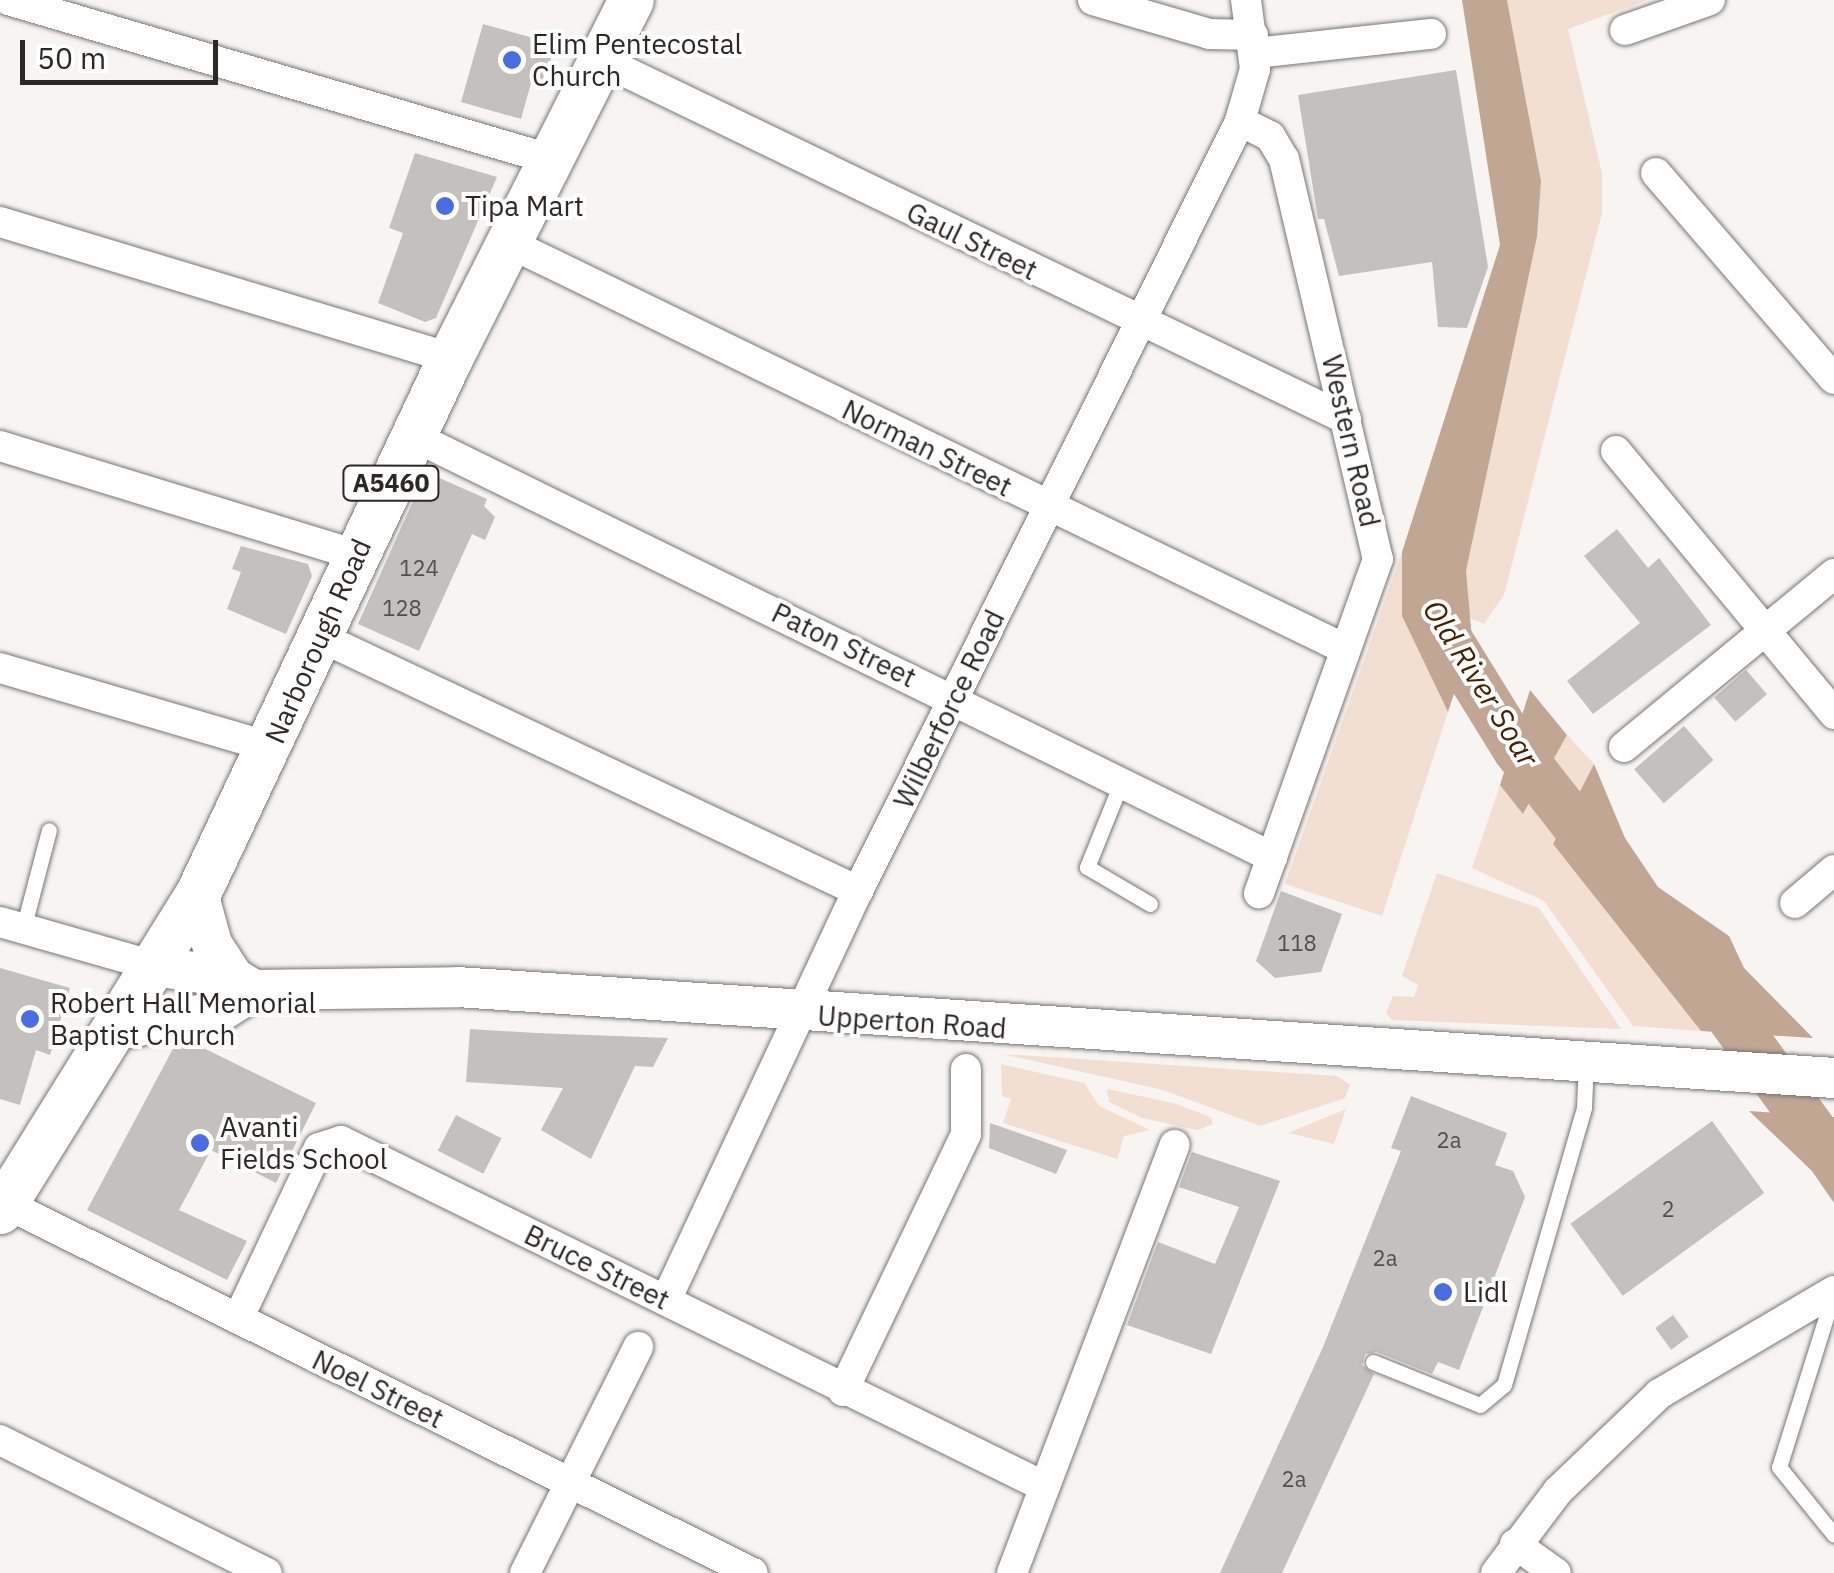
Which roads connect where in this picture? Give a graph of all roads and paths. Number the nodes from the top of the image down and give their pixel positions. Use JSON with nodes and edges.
{"nodes":[{"id":1,"x":8,"y":0,"type":"edge"},
{"id":2,"x":631,"y":0,"type":"edge"},
{"id":3,"x":1093,"y":0,"type":"edge"},
{"id":4,"x":1246,"y":0,"type":"edge"},
{"id":5,"x":1710,"y":0,"type":"edge"},
{"id":6,"x":1625,"y":30,"type":"dead end"},
{"id":7,"x":1431,"y":34,"type":"dead end"},
{"id":8,"x":1254,"y":44,"type":"junction"},
{"id":9,"x":601,"y":60,"type":"junction"},
{"id":10,"x":1240,"y":121,"type":"junction"},
{"id":11,"x":553,"y":160,"type":"junction"},
{"id":12,"x":1656,"y":172,"type":"dead end"},
{"id":13,"x":0,"y":222,"type":"edge"},
{"id":14,"x":510,"y":244,"type":"junction"},
{"id":15,"x":1139,"y":324,"type":"junction"},
{"id":16,"x":450,"y":358,"type":"junction"},
{"id":17,"x":1834,"y":379,"type":"edge"},
{"id":18,"x":1346,"y":418,"type":"junction"},
{"id":19,"x":413,"y":436,"type":"junction"},
{"id":20,"x":0,"y":446,"type":"edge"},
{"id":21,"x":1616,"y":451,"type":"dead end"},
{"id":22,"x":1049,"y":507,"type":"junction"},
{"id":23,"x":356,"y":555,"type":"junction"},
{"id":24,"x":1834,"y":574,"type":"edge"},
{"id":25,"x":1765,"y":632,"type":"junction"},
{"id":26,"x":316,"y":635,"type":"junction"},
{"id":27,"x":1345,"y":649,"type":"junction"},
{"id":28,"x":0,"y":668,"type":"edge"},
{"id":29,"x":954,"y":698,"type":"junction"},
{"id":30,"x":1834,"y":714,"type":"edge"},
{"id":31,"x":270,"y":747,"type":"junction"},
{"id":32,"x":1624,"y":747,"type":"dead end"},
{"id":33,"x":1122,"y":783,"type":"junction"},
{"id":34,"x":49,"y":830,"type":"dead end"},
{"id":35,"x":1272,"y":857,"type":"junction"},
{"id":36,"x":1834,"y":870,"type":"edge"},
{"id":37,"x":858,"y":890,"type":"junction"},
{"id":38,"x":198,"y":893,"type":"junction"},
{"id":39,"x":1259,"y":893,"type":"dead end"},
{"id":40,"x":1795,"y":903,"type":"dead end"},
{"id":41,"x":1150,"y":904,"type":"dead end"},
{"id":42,"x":12,"y":926,"type":"edge"},
{"id":43,"x":154,"y":966,"type":"junction"},
{"id":44,"x":244,"y":984,"type":"junction"},
{"id":45,"x":799,"y":1014,"type":"junction"},
{"id":46,"x":116,"y":1030,"type":"junction"},
{"id":47,"x":1586,"y":1062,"type":"junction"},
{"id":48,"x":966,"y":1069,"type":"dead end"},
{"id":49,"x":1834,"y":1078,"type":"edge"},
{"id":50,"x":1175,"y":1145,"type":"dead end"},
{"id":51,"x":2,"y":1207,"type":"edge"},
{"id":52,"x":1834,"y":1291,"type":"edge"},
{"id":53,"x":666,"y":1300,"type":"junction"},
{"id":54,"x":238,"y":1319,"type":"junction"},
{"id":55,"x":638,"y":1347,"type":"dead end"},
{"id":56,"x":1373,"y":1362,"type":"dead end"},
{"id":57,"x":843,"y":1391,"type":"junction"},
{"id":58,"x":0,"y":1440,"type":"edge"},
{"id":59,"x":570,"y":1482,"type":"junction"},
{"id":60,"x":1045,"y":1487,"type":"junction"},
{"id":61,"x":1834,"y":1535,"type":"edge"},
{"id":62,"x":1515,"y":1544,"type":"junction"},
{"id":63,"x":267,"y":1573,"type":"edge"},
{"id":64,"x":526,"y":1573,"type":"edge"},
{"id":65,"x":753,"y":1573,"type":"edge"},
{"id":66,"x":1012,"y":1573,"type":"edge"},
{"id":67,"x":1496,"y":1573,"type":"edge"},
{"id":68,"x":1556,"y":1573,"type":"edge"}],
"edges":[{"from":1,"to":11,"type":"street"},
{"from":2,"to":9,"type":"main road","name":"Narborough Road","number":"A5460"},
{"from":3,"to":8,"type":"street"},
{"from":4,"to":8,"type":"street"},
{"from":5,"to":6,"type":"street"},
{"from":7,"to":8,"type":"street"},
{"from":8,"to":10,"type":"street"},
{"from":9,"to":11,"type":"main road","name":"Narborough Road","number":"A5460"},
{"from":9,"to":15,"type":"street","name":"Gaul Street"},
{"from":10,"to":15,"type":"street","name":"Wilberforce Road"},
{"from":10,"to":18,"type":"street","name":"Western Road"},
{"from":11,"to":14,"type":"main road","name":"Narborough Road","number":"A5460"},
{"from":12,"to":17,"type":"street"},
{"from":13,"to":16,"type":"street"},
{"from":14,"to":16,"type":"main road","name":"Narborough Road","number":"A5460"},
{"from":14,"to":22,"type":"street","name":"Norman Street"},
{"from":15,"to":18,"type":"street","name":"Gaul Street"},
{"from":15,"to":22,"type":"street","name":"Wilberforce Road"},
{"from":16,"to":19,"type":"main road","name":"Narborough Road","number":"A5460"},
{"from":18,"to":27,"type":"street","name":"Western Road"},
{"from":19,"to":23,"type":"main road","name":"Narborough Road","number":"A5460"},
{"from":19,"to":29,"type":"street","name":"Paton Street"},
{"from":20,"to":23,"type":"street"},
{"from":21,"to":25,"type":"street"},
{"from":22,"to":27,"type":"street","name":"Norman Street"},
{"from":22,"to":29,"type":"street","name":"Wilberforce Road"},
{"from":23,"to":26,"type":"main road","name":"Narborough Road","number":"A5460"},
{"from":24,"to":25,"type":"street"},
{"from":25,"to":30,"type":"street"},
{"from":25,"to":32,"type":"street"},
{"from":26,"to":31,"type":"main road","name":"Narborough Road","number":"A5460"},
{"from":26,"to":37,"type":"street"},
{"from":27,"to":35,"type":"street","name":"Western Road"},
{"from":28,"to":31,"type":"street"},
{"from":29,"to":33,"type":"street","name":"Paton Street"},
{"from":29,"to":37,"type":"street","name":"Wilberforce Road"},
{"from":31,"to":38,"type":"main road","name":"Narborough Road","number":"A5460"},
{"from":33,"to":35,"type":"street","name":"Paton Street"},
{"from":33,"to":41,"type":"lane"},
{"from":34,"to":42,"type":"lane"},
{"from":35,"to":39,"type":"street","name":"Western Road"},
{"from":36,"to":40,"type":"street"},
{"from":37,"to":45,"type":"street","name":"Wilberforce Road"},
{"from":38,"to":43,"type":"main road","name":"Narborough Road","number":"A5460"},
{"from":38,"to":44,"type":"street"},
{"from":42,"to":43,"type":"street","name":"Upperton Road"},
{"from":43,"to":44,"type":"street","name":"Upperton Road"},
{"from":43,"to":46,"type":"main road","name":"Narborough Road","number":"A5460"},
{"from":44,"to":45,"type":"street","name":"Upperton Road"},
{"from":44,"to":46,"type":"street"},
{"from":45,"to":47,"type":"street","name":"Upperton Road"},
{"from":45,"to":53,"type":"street","name":"Wilberforce Road"},
{"from":46,"to":51,"type":"main road","name":"Narborough Road","number":"A5460"},
{"from":47,"to":49,"type":"street","name":"Upperton Road"},
{"from":47,"to":56,"type":"lane"},
{"from":48,"to":57,"type":"street"},
{"from":50,"to":60,"type":"street"},
{"from":51,"to":54,"type":"street","name":"Noel Street"},
{"from":52,"to":61,"type":"lane"},
{"from":52,"to":62,"type":"street"},
{"from":53,"to":54,"type":"street","name":"Bruce Street"},
{"from":53,"to":57,"type":"street","name":"Bruce Street"},
{"from":54,"to":59,"type":"street","name":"Noel Street"},
{"from":55,"to":59,"type":"street"},
{"from":57,"to":60,"type":"street","name":"Bruce Street"},
{"from":58,"to":63,"type":"street"},
{"from":59,"to":64,"type":"street"},
{"from":59,"to":65,"type":"street","name":"Noel Street"},
{"from":60,"to":66,"type":"street"},
{"from":62,"to":67,"type":"street"},
{"from":62,"to":68,"type":"street"}]}
